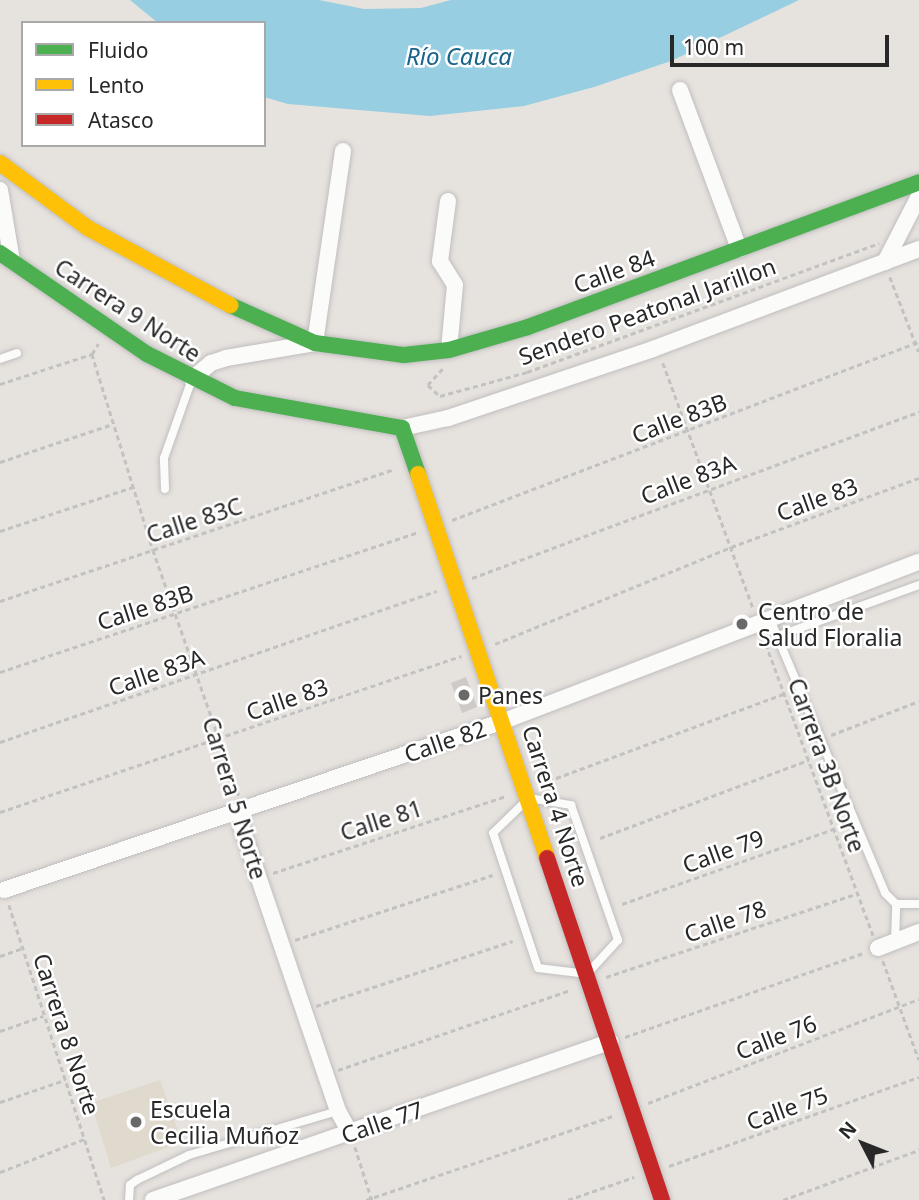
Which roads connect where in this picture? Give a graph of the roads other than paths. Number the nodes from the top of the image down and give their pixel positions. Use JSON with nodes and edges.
{"nodes":[{"id":1,"x":680,"y":90,"type":"dead end"},
{"id":2,"x":343,"y":151,"type":"dead end"},
{"id":3,"x":0,"y":163,"type":"edge"},
{"id":4,"x":919,"y":182,"type":"edge"},
{"id":5,"x":0,"y":190,"type":"edge"},
{"id":6,"x":919,"y":196,"type":"edge"},
{"id":7,"x":448,"y":201,"type":"dead end"},
{"id":8,"x":739,"y":249,"type":"junction"},
{"id":9,"x":919,"y":249,"type":"edge"},
{"id":10,"x":6,"y":257,"type":"edge"},
{"id":11,"x":885,"y":262,"type":"junction"},
{"id":12,"x":315,"y":343,"type":"junction"},
{"id":13,"x":449,"y":350,"type":"junction"},
{"id":14,"x":17,"y":353,"type":"dead end"},
{"id":15,"x":0,"y":359,"type":"edge"},
{"id":16,"x":192,"y":379,"type":"junction"},
{"id":17,"x":402,"y":428,"type":"junction"},
{"id":18,"x":165,"y":489,"type":"dead end"},
{"id":19,"x":919,"y":562,"type":"edge"},
{"id":20,"x":919,"y":585,"type":"edge"},
{"id":21,"x":764,"y":621,"type":"junction"},
{"id":22,"x":778,"y":636,"type":"junction"},
{"id":23,"x":504,"y":721,"type":"junction"},
{"id":24,"x":529,"y":798,"type":"junction"},
{"id":25,"x":244,"y":810,"type":"junction"},
{"id":26,"x":4,"y":890,"type":"road end"},
{"id":27,"x":896,"y":904,"type":"junction"},
{"id":28,"x":919,"y":904,"type":"edge"},
{"id":29,"x":919,"y":932,"type":"edge"},
{"id":30,"x":895,"y":941,"type":"junction"},
{"id":31,"x":878,"y":948,"type":"road end"},
{"id":32,"x":589,"y":980,"type":"junction"},
{"id":33,"x":616,"y":1040,"type":"junction"},
{"id":34,"x":338,"y":1111,"type":"junction"},
{"id":35,"x":350,"y":1133,"type":"junction"},
{"id":36,"x":129,"y":1200,"type":"edge"},
{"id":37,"x":153,"y":1200,"type":"edge"},
{"id":38,"x":662,"y":1200,"type":"edge"}],
"edges":[{"from":1,"to":8,"type":"street"},
{"from":2,"to":12,"type":"street"},
{"from":3,"to":12,"type":"street","name":"Carrera 9 Norte"},
{"from":4,"to":8,"type":"street","name":"Calle 84"},
{"from":5,"to":10,"type":"street"},
{"from":6,"to":11,"type":"street"},
{"from":7,"to":13,"type":"street"},
{"from":8,"to":13,"type":"street","name":"Calle 84"},
{"from":9,"to":11,"type":"street"},
{"from":10,"to":16,"type":"street","name":"Carrera 9 Norte"},
{"from":11,"to":17,"type":"street"},
{"from":12,"to":13,"type":"street","name":"Calle 84"},
{"from":12,"to":16,"type":"street"},
{"from":14,"to":15,"type":"lane"},
{"from":16,"to":17,"type":"street","name":"Carrera 9 Norte"},
{"from":16,"to":18,"type":"lane"},
{"from":17,"to":23,"type":"street","name":"Carrera 4 Norte"},
{"from":19,"to":21,"type":"street","name":"Calle 82"},
{"from":20,"to":22,"type":"lane"},
{"from":21,"to":22,"type":"lane"},
{"from":21,"to":23,"type":"street","name":"Calle 82"},
{"from":22,"to":27,"type":"lane"},
{"from":23,"to":24,"type":"street","name":"Carrera 4 Norte"},
{"from":23,"to":25,"type":"street","name":"Calle 82"},
{"from":24,"to":32,"type":"street","name":"Carrera 4 Norte"},
{"from":24,"to":32,"type":"lane"},
{"from":24,"to":32,"type":"lane"},
{"from":25,"to":26,"type":"street","name":"Calle 82"},
{"from":25,"to":34,"type":"street","name":"Carrera 5 Norte"},
{"from":27,"to":28,"type":"lane"},
{"from":27,"to":30,"type":"lane"},
{"from":29,"to":30,"type":"street"},
{"from":30,"to":31,"type":"street"},
{"from":32,"to":33,"type":"street","name":"Carrera 4 Norte"},
{"from":33,"to":35,"type":"street","name":"Calle 77"},
{"from":33,"to":38,"type":"street","name":"Carrera 4 Norte"},
{"from":34,"to":35,"type":"street","name":"Carrera 5 Norte"},
{"from":34,"to":36,"type":"lane"},
{"from":35,"to":37,"type":"street","name":"Calle 77"}]}
